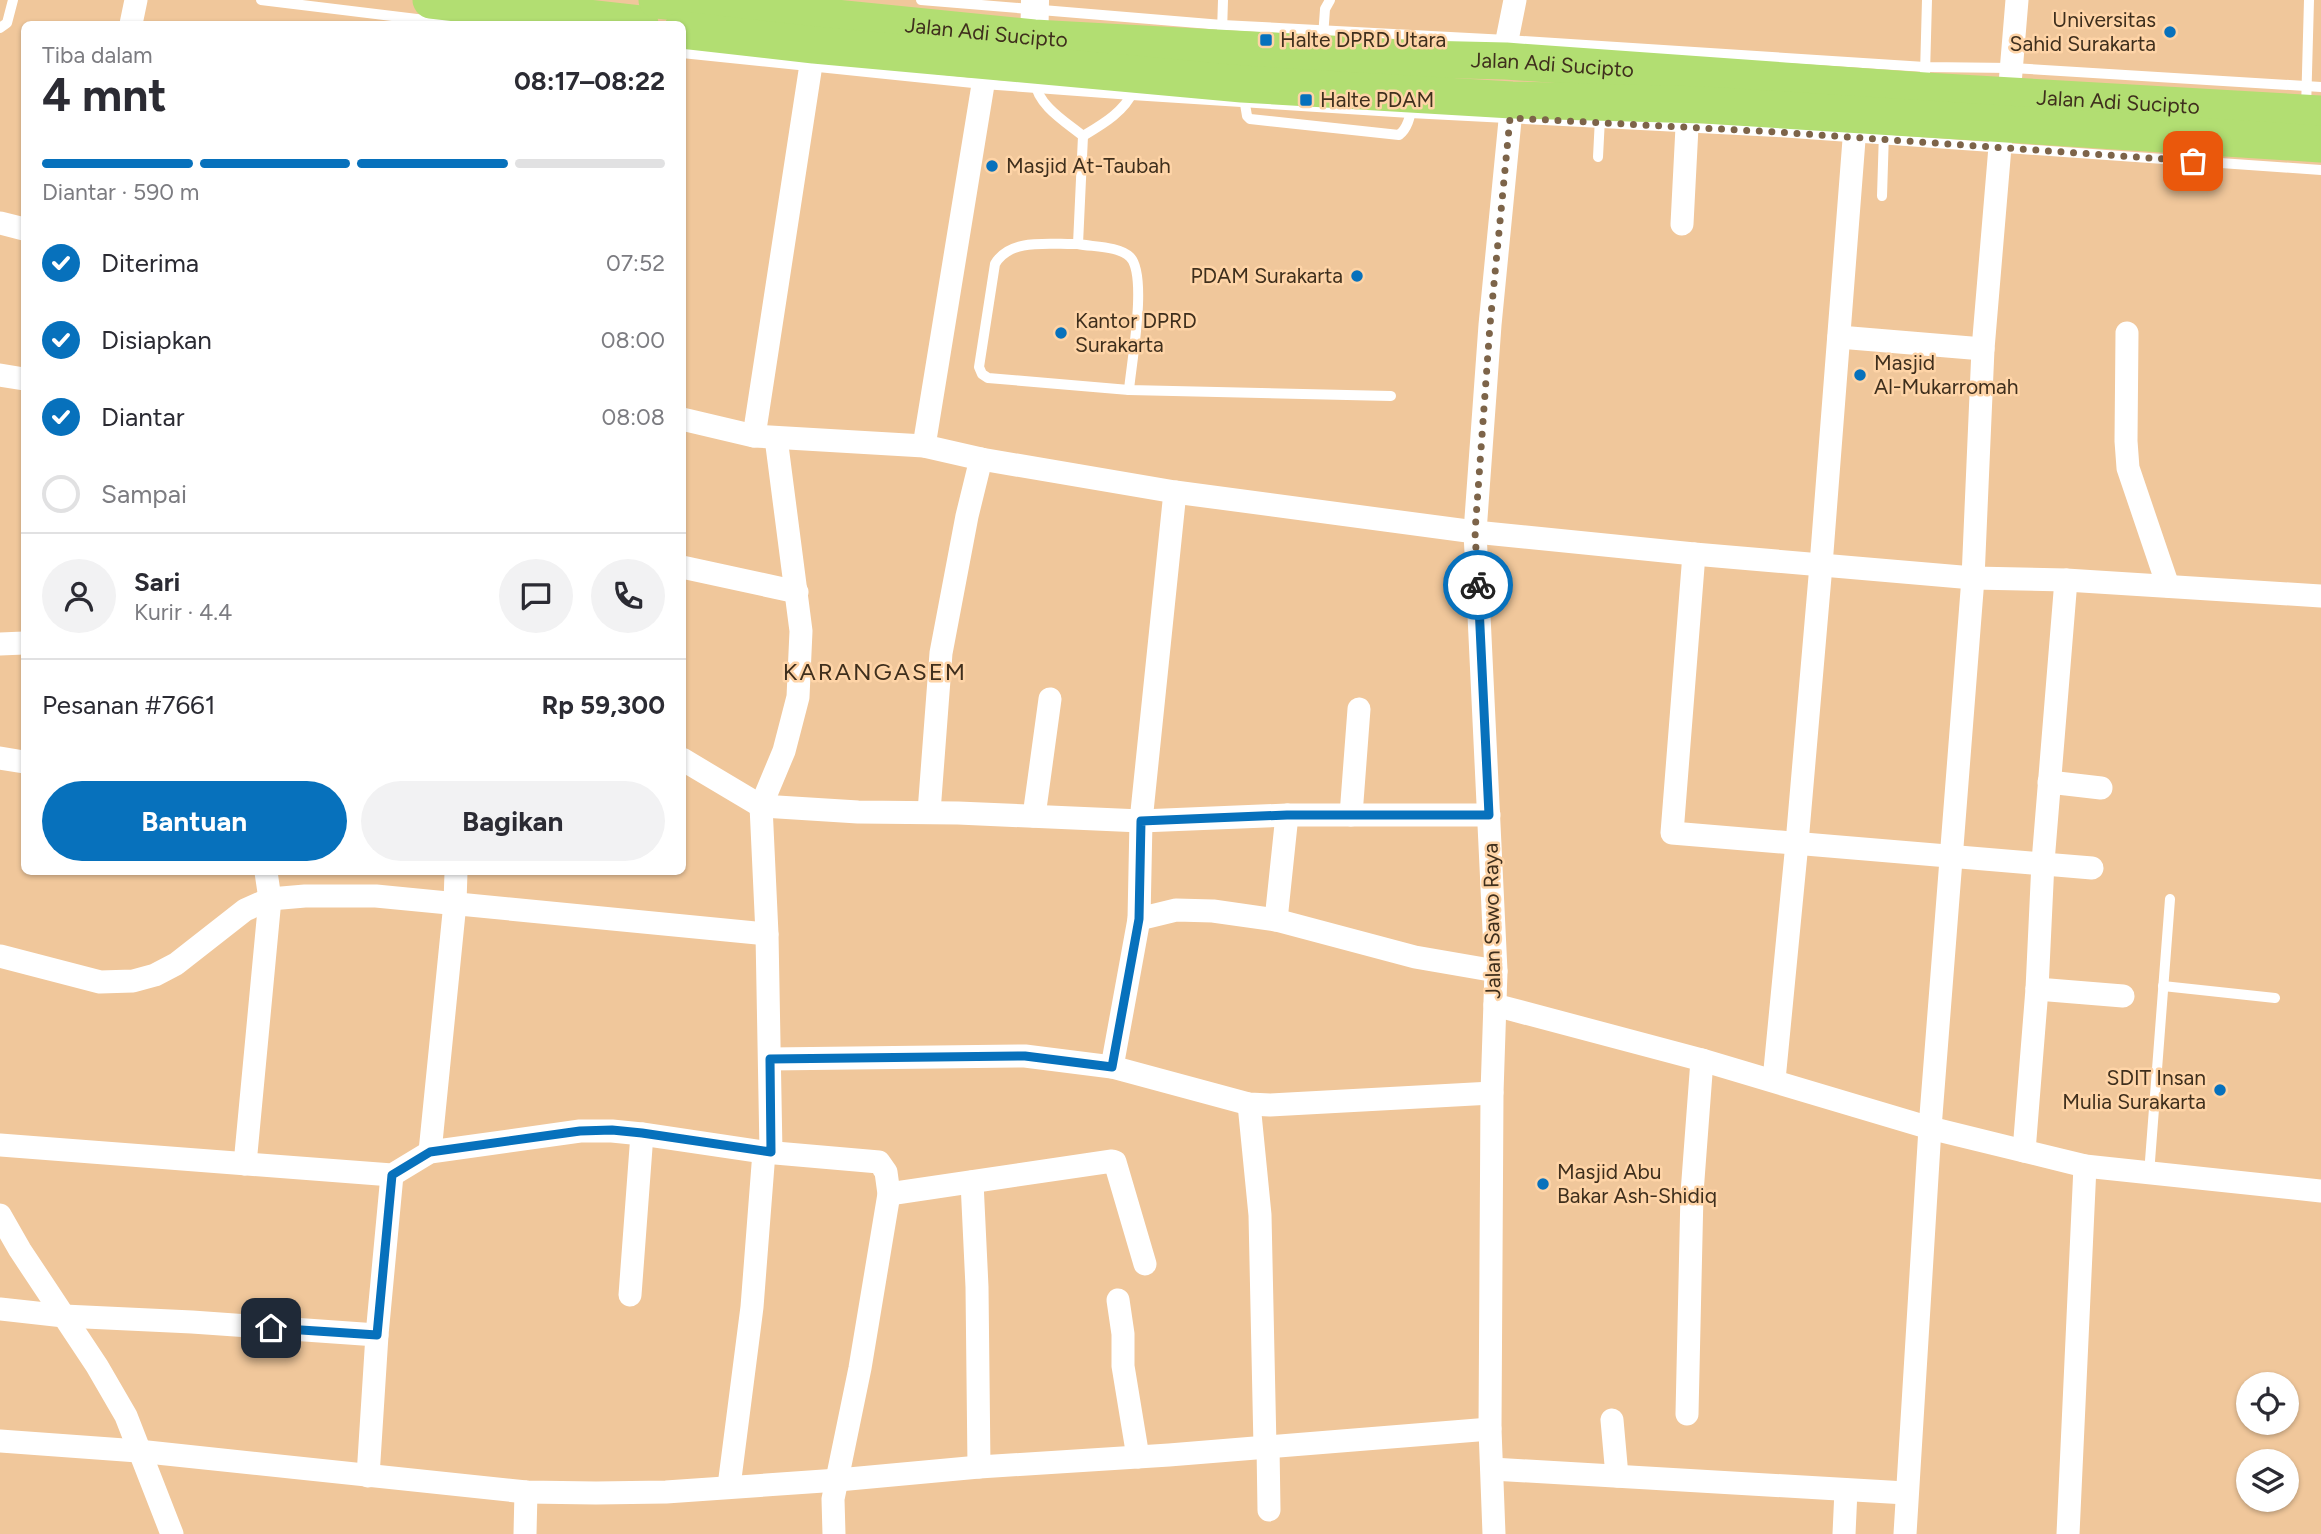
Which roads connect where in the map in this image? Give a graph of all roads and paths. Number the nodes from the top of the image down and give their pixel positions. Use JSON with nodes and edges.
{"nodes":[{"id":1,"x":13,"y":0,"type":"edge"},
{"id":2,"x":136,"y":0,"type":"edge"},
{"id":3,"x":261,"y":0,"type":"edge"},
{"id":4,"x":431,"y":0,"type":"edge"},
{"id":5,"x":920,"y":0,"type":"edge"},
{"id":6,"x":1223,"y":0,"type":"edge"},
{"id":7,"x":1330,"y":0,"type":"edge"},
{"id":8,"x":1515,"y":0,"type":"edge"},
{"id":9,"x":1927,"y":0,"type":"edge"},
{"id":10,"x":2017,"y":0,"type":"edge"},
{"id":11,"x":2309,"y":0,"type":"edge"},
{"id":12,"x":669,"y":14,"type":"edge"},
{"id":13,"x":508,"y":16,"type":"edge"},
{"id":14,"x":553,"y":19,"type":"edge"},
{"id":15,"x":132,"y":21,"type":"edge"},
{"id":16,"x":433,"y":21,"type":"edge"},
{"id":17,"x":588,"y":21,"type":"edge"},
{"id":18,"x":0,"y":28,"type":"edge"},
{"id":19,"x":820,"y":35,"type":"junction"},
{"id":20,"x":1222,"y":37,"type":"junction"},
{"id":21,"x":1035,"y":40,"type":"edge"},
{"id":22,"x":1322,"y":42,"type":"junction"},
{"id":23,"x":1507,"y":50,"type":"junction"},
{"id":24,"x":686,"y":52,"type":"edge"},
{"id":25,"x":1147,"y":59,"type":"junction"},
{"id":26,"x":987,"y":60,"type":"junction"},
{"id":27,"x":1417,"y":75,"type":"junction"},
{"id":28,"x":1687,"y":94,"type":"junction"},
{"id":29,"x":1776,"y":95,"type":"junction"},
{"id":30,"x":1866,"y":101,"type":"junction"},
{"id":31,"x":1924,"y":105,"type":"junction"},
{"id":32,"x":2006,"y":108,"type":"junction"},
{"id":33,"x":1511,"y":109,"type":"junction"},
{"id":34,"x":1600,"y":111,"type":"junction"},
{"id":35,"x":2311,"y":128,"type":"edge"},
{"id":36,"x":1083,"y":136,"type":"junction"},
{"id":37,"x":1598,"y":157,"type":"dead end"},
{"id":38,"x":1882,"y":196,"type":"dead end"},
{"id":39,"x":0,"y":223,"type":"edge"},
{"id":40,"x":1682,"y":224,"type":"dead end"},
{"id":41,"x":21,"y":228,"type":"edge"},
{"id":42,"x":1079,"y":244,"type":"junction"},
{"id":43,"x":2127,"y":333,"type":"dead end"},
{"id":44,"x":1839,"y":337,"type":"junction"},
{"id":45,"x":1983,"y":349,"type":"junction"},
{"id":46,"x":0,"y":375,"type":"edge"},
{"id":47,"x":21,"y":378,"type":"edge"},
{"id":48,"x":1129,"y":390,"type":"junction"},
{"id":49,"x":1391,"y":396,"type":"dead end"},
{"id":50,"x":686,"y":420,"type":"edge"},
{"id":51,"x":765,"y":437,"type":"junction"},
{"id":52,"x":924,"y":446,"type":"junction"},
{"id":53,"x":981,"y":458,"type":"junction"},
{"id":54,"x":1175,"y":492,"type":"junction"},
{"id":55,"x":1475,"y":532,"type":"junction"},
{"id":56,"x":1694,"y":554,"type":"junction"},
{"id":57,"x":1821,"y":565,"type":"junction"},
{"id":58,"x":686,"y":568,"type":"edge"},
{"id":59,"x":1973,"y":578,"type":"junction"},
{"id":60,"x":2066,"y":580,"type":"junction"},
{"id":61,"x":2168,"y":586,"type":"junction"},
{"id":62,"x":797,"y":592,"type":"junction"},
{"id":63,"x":2321,"y":596,"type":"edge"},
{"id":64,"x":21,"y":643,"type":"edge"},
{"id":65,"x":0,"y":644,"type":"edge"},
{"id":66,"x":1050,"y":699,"type":"dead end"},
{"id":67,"x":1359,"y":709,"type":"dead end"},
{"id":68,"x":0,"y":758,"type":"edge"},
{"id":69,"x":686,"y":761,"type":"edge"},
{"id":70,"x":21,"y":762,"type":"edge"},
{"id":71,"x":2049,"y":782,"type":"junction"},
{"id":72,"x":2101,"y":788,"type":"dead end"},
{"id":73,"x":761,"y":806,"type":"junction"},
{"id":74,"x":929,"y":813,"type":"junction"},
{"id":75,"x":1287,"y":815,"type":"junction"},
{"id":76,"x":1351,"y":815,"type":"junction"},
{"id":77,"x":1489,"y":815,"type":"junction"},
{"id":78,"x":1034,"y":816,"type":"junction"},
{"id":79,"x":1141,"y":821,"type":"junction"},
{"id":80,"x":1797,"y":843,"type":"junction"},
{"id":81,"x":1952,"y":855,"type":"junction"},
{"id":82,"x":2043,"y":862,"type":"junction"},
{"id":83,"x":2092,"y":868,"type":"dead end"},
{"id":84,"x":266,"y":875,"type":"edge"},
{"id":85,"x":456,"y":875,"type":"edge"},
{"id":86,"x":270,"y":900,"type":"junction"},
{"id":87,"x":2170,"y":900,"type":"dead end"},
{"id":88,"x":455,"y":903,"type":"junction"},
{"id":89,"x":1139,"y":919,"type":"junction"},
{"id":90,"x":1276,"y":920,"type":"junction"},
{"id":91,"x":767,"y":934,"type":"junction"},
{"id":92,"x":0,"y":956,"type":"edge"},
{"id":93,"x":1496,"y":971,"type":"junction"},
{"id":94,"x":2163,"y":986,"type":"junction"},
{"id":95,"x":2036,"y":989,"type":"junction"},
{"id":96,"x":2123,"y":996,"type":"dead end"},
{"id":97,"x":2275,"y":998,"type":"dead end"},
{"id":98,"x":1495,"y":1005,"type":"junction"},
{"id":99,"x":770,"y":1059,"type":"junction"},
{"id":100,"x":1702,"y":1060,"type":"junction"},
{"id":101,"x":1112,"y":1067,"type":"junction"},
{"id":102,"x":1773,"y":1080,"type":"junction"},
{"id":103,"x":1492,"y":1093,"type":"junction"},
{"id":104,"x":1249,"y":1104,"type":"junction"},
{"id":105,"x":1930,"y":1128,"type":"junction"},
{"id":106,"x":642,"y":1133,"type":"junction"},
{"id":107,"x":0,"y":1145,"type":"edge"},
{"id":108,"x":2024,"y":1151,"type":"junction"},
{"id":109,"x":430,"y":1152,"type":"junction"},
{"id":110,"x":767,"y":1152,"type":"junction"},
{"id":111,"x":245,"y":1164,"type":"junction"},
{"id":112,"x":2085,"y":1166,"type":"junction"},
{"id":113,"x":2149,"y":1174,"type":"junction"},
{"id":114,"x":392,"y":1175,"type":"junction"},
{"id":115,"x":972,"y":1182,"type":"junction"},
{"id":116,"x":2321,"y":1191,"type":"edge"},
{"id":117,"x":889,"y":1194,"type":"junction"},
{"id":118,"x":0,"y":1215,"type":"edge"},
{"id":119,"x":1145,"y":1264,"type":"dead end"},
{"id":120,"x":630,"y":1295,"type":"dead end"},
{"id":121,"x":1118,"y":1300,"type":"dead end"},
{"id":122,"x":0,"y":1309,"type":"edge"},
{"id":123,"x":64,"y":1316,"type":"junction"},
{"id":124,"x":377,"y":1335,"type":"junction"},
{"id":125,"x":1687,"y":1414,"type":"dead end"},
{"id":126,"x":1612,"y":1420,"type":"dead end"},
{"id":127,"x":1490,"y":1429,"type":"junction"},
{"id":128,"x":0,"y":1441,"type":"edge"},
{"id":129,"x":1266,"y":1447,"type":"junction"},
{"id":130,"x":138,"y":1451,"type":"junction"},
{"id":131,"x":1138,"y":1457,"type":"junction"},
{"id":132,"x":979,"y":1467,"type":"junction"},
{"id":133,"x":1492,"y":1469,"type":"junction"},
{"id":134,"x":368,"y":1476,"type":"junction"},
{"id":135,"x":1617,"y":1476,"type":"junction"},
{"id":136,"x":838,"y":1480,"type":"junction"},
{"id":137,"x":729,"y":1486,"type":"junction"},
{"id":138,"x":1846,"y":1490,"type":"junction"},
{"id":139,"x":526,"y":1492,"type":"junction"},
{"id":140,"x":1906,"y":1493,"type":"junction"},
{"id":141,"x":1269,"y":1510,"type":"dead end"},
{"id":142,"x":172,"y":1534,"type":"edge"},
{"id":143,"x":525,"y":1534,"type":"edge"},
{"id":144,"x":834,"y":1534,"type":"edge"},
{"id":145,"x":1494,"y":1534,"type":"edge"},
{"id":146,"x":1844,"y":1534,"type":"edge"},
{"id":147,"x":1905,"y":1534,"type":"edge"},
{"id":148,"x":2068,"y":1534,"type":"edge"}],
"edges":[{"from":1,"to":18,"type":"lane"},
{"from":2,"to":15,"type":"street"},
{"from":3,"to":16,"type":"lane"},
{"from":4,"to":13,"type":"highway"},
{"from":5,"to":21,"type":"lane","name":"Jalan Adi Sucipto"},
{"from":6,"to":20,"type":"lane"},
{"from":7,"to":22,"type":"lane"},
{"from":8,"to":23,"type":"street"},
{"from":9,"to":31,"type":"lane"},
{"from":10,"to":32,"type":"street"},
{"from":11,"to":35,"type":"lane"},
{"from":12,"to":19,"type":"highway","name":"Jalan Adi Sucipto"},
{"from":13,"to":14,"type":"highway"},
{"from":14,"to":17,"type":"highway"},
{"from":19,"to":24,"type":"lane","name":"Jalan Adi Sucipto"},
{"from":19,"to":26,"type":"highway","name":"Jalan Adi Sucipto"},
{"from":19,"to":51,"type":"street"},
{"from":20,"to":22,"type":"highway","name":"Jalan Adi Sucipto"},
{"from":20,"to":25,"type":"highway","name":"Jalan Adi Sucipto"},
{"from":21,"to":25,"type":"highway","name":"Jalan Adi Sucipto"},
{"from":21,"to":25,"type":"lane","name":"Jalan Adi Sucipto"},
{"from":21,"to":26,"type":"highway","name":"Jalan Adi Sucipto"},
{"from":21,"to":36,"type":"lane"},
{"from":22,"to":27,"type":"highway","name":"Jalan Adi Sucipto"},
{"from":23,"to":27,"type":"highway","name":"Jalan Adi Sucipto"},
{"from":23,"to":28,"type":"highway","name":"Jalan Adi Sucipto"},
{"from":25,"to":27,"type":"highway","name":"Jalan Adi Sucipto"},
{"from":25,"to":36,"type":"lane"},
{"from":26,"to":52,"type":"street"},
{"from":27,"to":33,"type":"highway","name":"Jalan Adi Sucipto"},
{"from":28,"to":29,"type":"highway","name":"Jalan Adi Sucipto"},
{"from":28,"to":29,"type":"lane","name":"Jalan Adi Sucipto"},
{"from":28,"to":34,"type":"highway","name":"Jalan Adi Sucipto"},
{"from":28,"to":40,"type":"street"},
{"from":29,"to":30,"type":"highway","name":"Jalan Adi Sucipto"},
{"from":29,"to":30,"type":"lane","name":"Jalan Adi Sucipto"},
{"from":30,"to":31,"type":"highway","name":"Jalan Adi Sucipto"},
{"from":30,"to":31,"type":"lane","name":"Jalan Adi Sucipto"},
{"from":30,"to":38,"type":"lane"},
{"from":30,"to":44,"type":"street"},
{"from":31,"to":32,"type":"highway","name":"Jalan Adi Sucipto"},
{"from":31,"to":32,"type":"lane","name":"Jalan Adi Sucipto"},
{"from":32,"to":35,"type":"highway","name":"Jalan Adi Sucipto"},
{"from":32,"to":35,"type":"highway","name":"Jalan Adi Sucipto"},
{"from":32,"to":45,"type":"street"},
{"from":33,"to":34,"type":"highway","name":"Jalan Adi Sucipto"},
{"from":33,"to":55,"type":"street","name":"Jalan Sawo Raya"},
{"from":34,"to":37,"type":"lane"},
{"from":36,"to":42,"type":"lane"},
{"from":39,"to":41,"type":"street"},
{"from":42,"to":48,"type":"lane"},
{"from":42,"to":48,"type":"lane"},
{"from":43,"to":61,"type":"street"},
{"from":44,"to":45,"type":"street"},
{"from":44,"to":57,"type":"street"},
{"from":45,"to":59,"type":"street"},
{"from":46,"to":47,"type":"street"},
{"from":48,"to":49,"type":"lane"},
{"from":50,"to":51,"type":"street"},
{"from":51,"to":52,"type":"street"},
{"from":51,"to":62,"type":"street"},
{"from":52,"to":53,"type":"street"},
{"from":53,"to":54,"type":"street"},
{"from":53,"to":74,"type":"street"},
{"from":54,"to":55,"type":"street"},
{"from":54,"to":79,"type":"street"},
{"from":55,"to":56,"type":"street"},
{"from":55,"to":77,"type":"street","name":"Jalan Sawo Raya"},
{"from":56,"to":57,"type":"street"},
{"from":56,"to":80,"type":"street"},
{"from":57,"to":59,"type":"street"},
{"from":57,"to":80,"type":"street"},
{"from":58,"to":62,"type":"street"},
{"from":59,"to":60,"type":"street"},
{"from":59,"to":81,"type":"street"},
{"from":60,"to":61,"type":"street"},
{"from":60,"to":71,"type":"street"},
{"from":61,"to":63,"type":"street"},
{"from":62,"to":73,"type":"street"},
{"from":64,"to":65,"type":"street"},
{"from":66,"to":78,"type":"street"},
{"from":67,"to":76,"type":"street"},
{"from":68,"to":70,"type":"street"},
{"from":69,"to":73,"type":"street"},
{"from":71,"to":72,"type":"street"},
{"from":71,"to":82,"type":"street"},
{"from":73,"to":74,"type":"street"},
{"from":73,"to":91,"type":"street"},
{"from":74,"to":78,"type":"street"},
{"from":75,"to":76,"type":"street"},
{"from":75,"to":79,"type":"street"},
{"from":75,"to":90,"type":"street"},
{"from":76,"to":77,"type":"street"},
{"from":77,"to":93,"type":"street","name":"Jalan Sawo Raya"},
{"from":78,"to":79,"type":"street"},
{"from":79,"to":89,"type":"street"},
{"from":80,"to":81,"type":"street"},
{"from":80,"to":102,"type":"street"},
{"from":81,"to":82,"type":"street"},
{"from":81,"to":105,"type":"street"},
{"from":82,"to":83,"type":"street"},
{"from":82,"to":95,"type":"street"},
{"from":84,"to":86,"type":"street"},
{"from":85,"to":88,"type":"street"},
{"from":86,"to":88,"type":"street"},
{"from":86,"to":92,"type":"street"},
{"from":86,"to":111,"type":"street"},
{"from":87,"to":94,"type":"lane"},
{"from":88,"to":91,"type":"street"},
{"from":88,"to":109,"type":"street"},
{"from":89,"to":90,"type":"street"},
{"from":89,"to":101,"type":"street"},
{"from":90,"to":93,"type":"street"},
{"from":91,"to":99,"type":"street"},
{"from":93,"to":98,"type":"street","name":"Jalan Sawo Raya"},
{"from":94,"to":97,"type":"lane"},
{"from":94,"to":113,"type":"lane"},
{"from":95,"to":96,"type":"street"},
{"from":95,"to":108,"type":"street"},
{"from":98,"to":100,"type":"street"},
{"from":98,"to":103,"type":"street","name":"Jalan Sawo Raya"},
{"from":99,"to":101,"type":"street"},
{"from":99,"to":110,"type":"street"},
{"from":100,"to":102,"type":"street"},
{"from":100,"to":125,"type":"street"},
{"from":101,"to":104,"type":"street"},
{"from":102,"to":105,"type":"street"},
{"from":103,"to":104,"type":"street"},
{"from":103,"to":127,"type":"street","name":"Jalan Sawo Raya"},
{"from":104,"to":129,"type":"street"},
{"from":105,"to":108,"type":"street"},
{"from":105,"to":140,"type":"street"},
{"from":106,"to":109,"type":"street"},
{"from":106,"to":110,"type":"street"},
{"from":106,"to":120,"type":"street"},
{"from":107,"to":111,"type":"street"},
{"from":108,"to":112,"type":"street"},
{"from":109,"to":114,"type":"street"},
{"from":110,"to":117,"type":"street"},
{"from":110,"to":137,"type":"street"},
{"from":111,"to":114,"type":"street"},
{"from":112,"to":113,"type":"street"},
{"from":112,"to":148,"type":"street"},
{"from":113,"to":116,"type":"street"},
{"from":114,"to":124,"type":"street"},
{"from":115,"to":117,"type":"street"},
{"from":115,"to":119,"type":"street"},
{"from":115,"to":132,"type":"street"},
{"from":117,"to":136,"type":"street"},
{"from":118,"to":123,"type":"street"},
{"from":121,"to":131,"type":"street"},
{"from":122,"to":123,"type":"street"},
{"from":123,"to":124,"type":"street"},
{"from":123,"to":130,"type":"street"},
{"from":124,"to":134,"type":"street"},
{"from":126,"to":135,"type":"street"},
{"from":127,"to":129,"type":"street"},
{"from":127,"to":133,"type":"street","name":"Jalan Sawo Raya"},
{"from":128,"to":130,"type":"street"},
{"from":129,"to":131,"type":"street"},
{"from":129,"to":141,"type":"street"},
{"from":130,"to":134,"type":"street"},
{"from":130,"to":142,"type":"street"},
{"from":131,"to":132,"type":"street"},
{"from":132,"to":136,"type":"street"},
{"from":133,"to":135,"type":"street"},
{"from":133,"to":145,"type":"street","name":"Jalan Sawo Raya"},
{"from":134,"to":139,"type":"street"},
{"from":135,"to":138,"type":"street"},
{"from":136,"to":137,"type":"street"},
{"from":136,"to":144,"type":"street"},
{"from":137,"to":139,"type":"street"},
{"from":138,"to":140,"type":"street"},
{"from":138,"to":146,"type":"street"},
{"from":139,"to":143,"type":"street"},
{"from":140,"to":147,"type":"street"}]}
